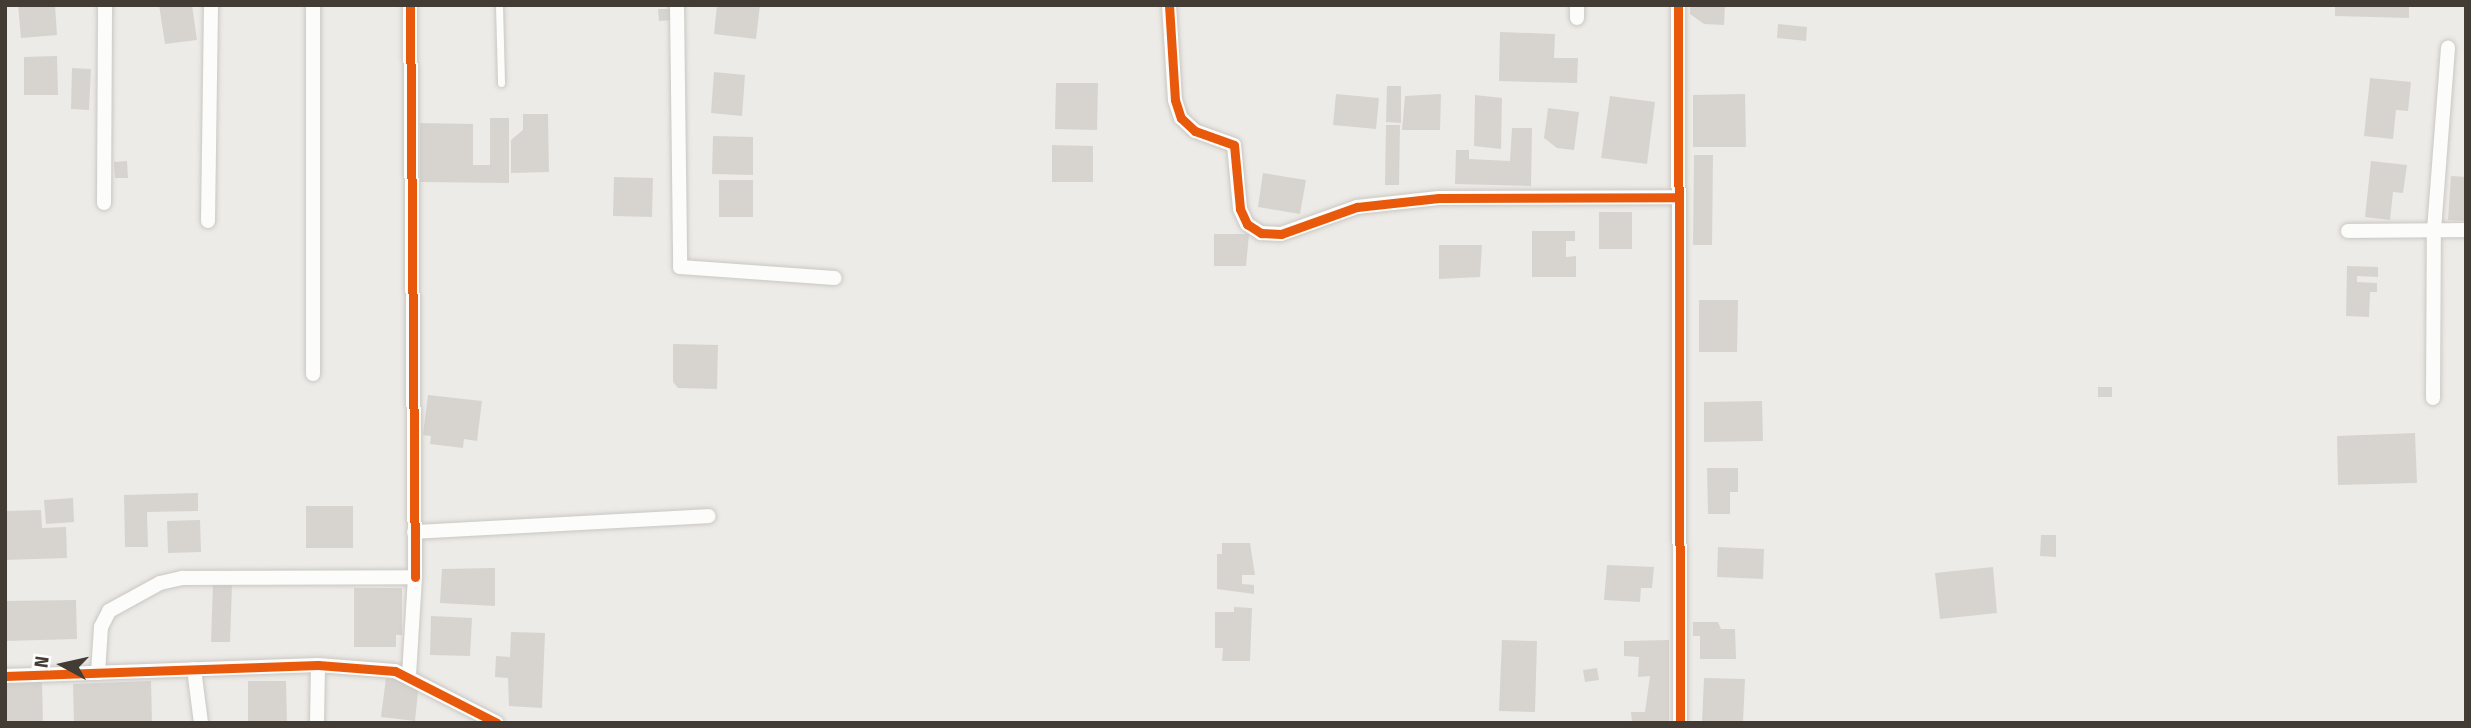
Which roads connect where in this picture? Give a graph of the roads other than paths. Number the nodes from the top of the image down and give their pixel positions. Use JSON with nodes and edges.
{"nodes":[{"id":1,"x":105,"y":5,"type":"edge"},
{"id":2,"x":211,"y":5,"type":"edge"},
{"id":3,"x":313,"y":5,"type":"edge"},
{"id":4,"x":410,"y":5,"type":"edge"},
{"id":5,"x":499,"y":5,"type":"edge"},
{"id":6,"x":677,"y":5,"type":"edge"},
{"id":7,"x":1169,"y":5,"type":"edge"},
{"id":8,"x":1678,"y":5,"type":"edge"},
{"id":9,"x":2448,"y":48,"type":"dead end"},
{"id":10,"x":501,"y":83,"type":"dead end"},
{"id":11,"x":1679,"y":197,"type":"junction"},
{"id":12,"x":104,"y":203,"type":"dead end"},
{"id":13,"x":208,"y":221,"type":"dead end"},
{"id":14,"x":2434,"y":230,"type":"junction"},
{"id":15,"x":2466,"y":230,"type":"edge"},
{"id":16,"x":2348,"y":231,"type":"dead end"},
{"id":17,"x":835,"y":278,"type":"dead end"},
{"id":18,"x":313,"y":374,"type":"dead end"},
{"id":19,"x":2433,"y":398,"type":"dead end"},
{"id":20,"x":709,"y":516,"type":"dead end"},
{"id":21,"x":414,"y":532,"type":"junction"},
{"id":22,"x":415,"y":577,"type":"junction"},
{"id":23,"x":318,"y":665,"type":"junction"},
{"id":24,"x":194,"y":669,"type":"junction"},
{"id":25,"x":98,"y":673,"type":"junction"},
{"id":26,"x":409,"y":674,"type":"junction"},
{"id":27,"x":5,"y":676,"type":"edge"},
{"id":28,"x":201,"y":723,"type":"edge"},
{"id":29,"x":317,"y":723,"type":"edge"},
{"id":30,"x":497,"y":723,"type":"edge"},
{"id":31,"x":1679,"y":723,"type":"edge"}],
"edges":[{"from":1,"to":12,"type":"street"},
{"from":2,"to":13,"type":"street"},
{"from":3,"to":18,"type":"street"},
{"from":4,"to":21,"type":"street"},
{"from":5,"to":10,"type":"lane"},
{"from":6,"to":17,"type":"street"},
{"from":7,"to":11,"type":"street"},
{"from":8,"to":11,"type":"street"},
{"from":9,"to":14,"type":"street"},
{"from":11,"to":31,"type":"street"},
{"from":14,"to":15,"type":"street"},
{"from":14,"to":16,"type":"street"},
{"from":14,"to":19,"type":"street"},
{"from":20,"to":21,"type":"street"},
{"from":21,"to":22,"type":"street"},
{"from":22,"to":25,"type":"street"},
{"from":22,"to":26,"type":"street"},
{"from":23,"to":24,"type":"street"},
{"from":23,"to":26,"type":"street"},
{"from":23,"to":29,"type":"street"},
{"from":24,"to":25,"type":"street"},
{"from":24,"to":28,"type":"street"},
{"from":25,"to":27,"type":"street"},
{"from":26,"to":30,"type":"street"}]}
